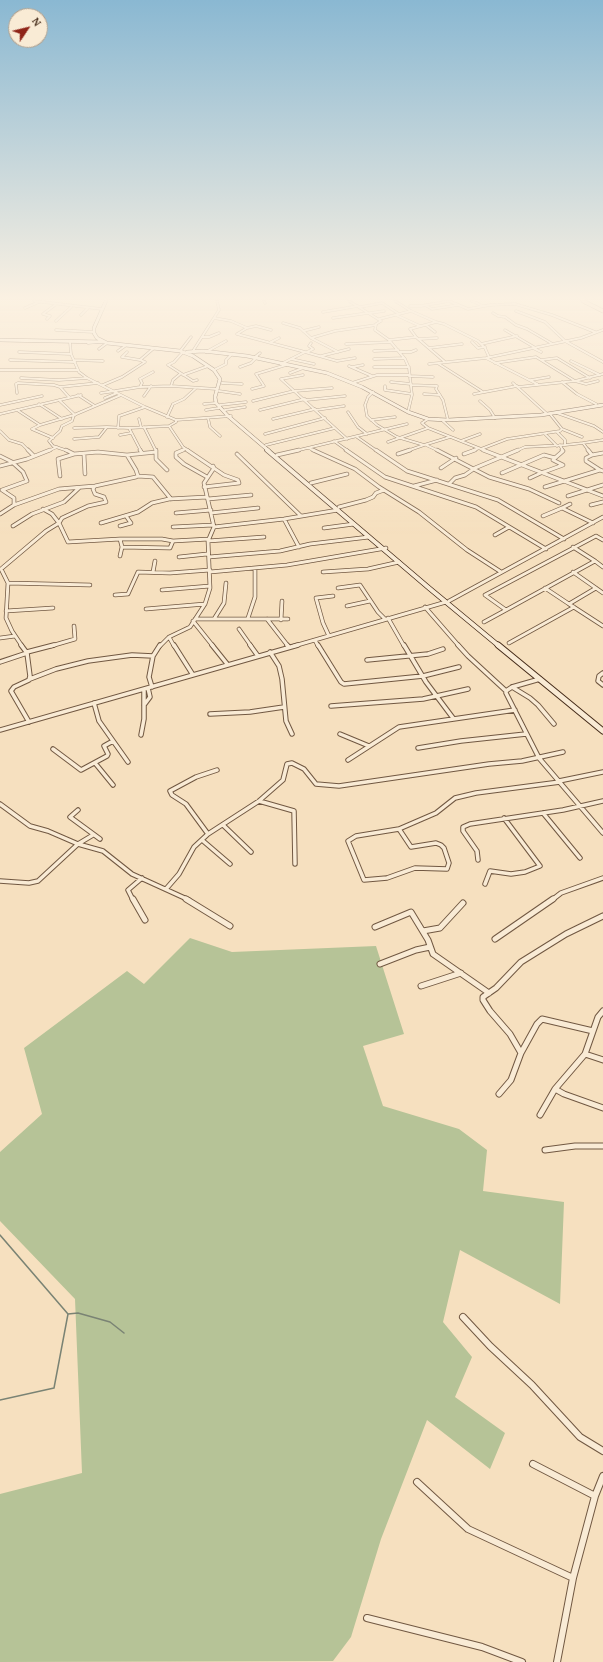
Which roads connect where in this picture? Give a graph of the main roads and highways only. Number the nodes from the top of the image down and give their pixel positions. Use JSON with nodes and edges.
{"nodes":[{"id":1,"x":219,"y":379,"type":"edge"},
{"id":2,"x":222,"y":379,"type":"edge"},
{"id":3,"x":341,"y":379,"type":"edge"},
{"id":4,"x":218,"y":390,"type":"junction"},
{"id":5,"x":603,"y":404,"type":"edge"},
{"id":6,"x":218,"y":405,"type":"junction"},
{"id":7,"x":229,"y":416,"type":"junction"},
{"id":8,"x":495,"y":418,"type":"junction"},
{"id":9,"x":338,"y":508,"type":"junction"},
{"id":10,"x":385,"y":549,"type":"junction"},
{"id":11,"x":448,"y":601,"type":"junction"},
{"id":12,"x":603,"y":727,"type":"edge"},
{"id":13,"x":603,"y":731,"type":"edge"}],
"edges":[{"from":1,"to":4,"type":"main road"},
{"from":2,"to":4,"type":"main road"},
{"from":3,"to":8,"type":"main road"},
{"from":4,"to":6,"type":"main road"},
{"from":5,"to":8,"type":"main road"},
{"from":5,"to":8,"type":"main road"},
{"from":6,"to":7,"type":"main road"},
{"from":6,"to":7,"type":"main road"},
{"from":7,"to":9,"type":"main road"},
{"from":7,"to":9,"type":"main road"},
{"from":9,"to":10,"type":"main road"},
{"from":9,"to":10,"type":"main road"},
{"from":10,"to":11,"type":"main road"},
{"from":10,"to":11,"type":"main road"},
{"from":11,"to":12,"type":"main road"},
{"from":11,"to":13,"type":"main road"}]}
